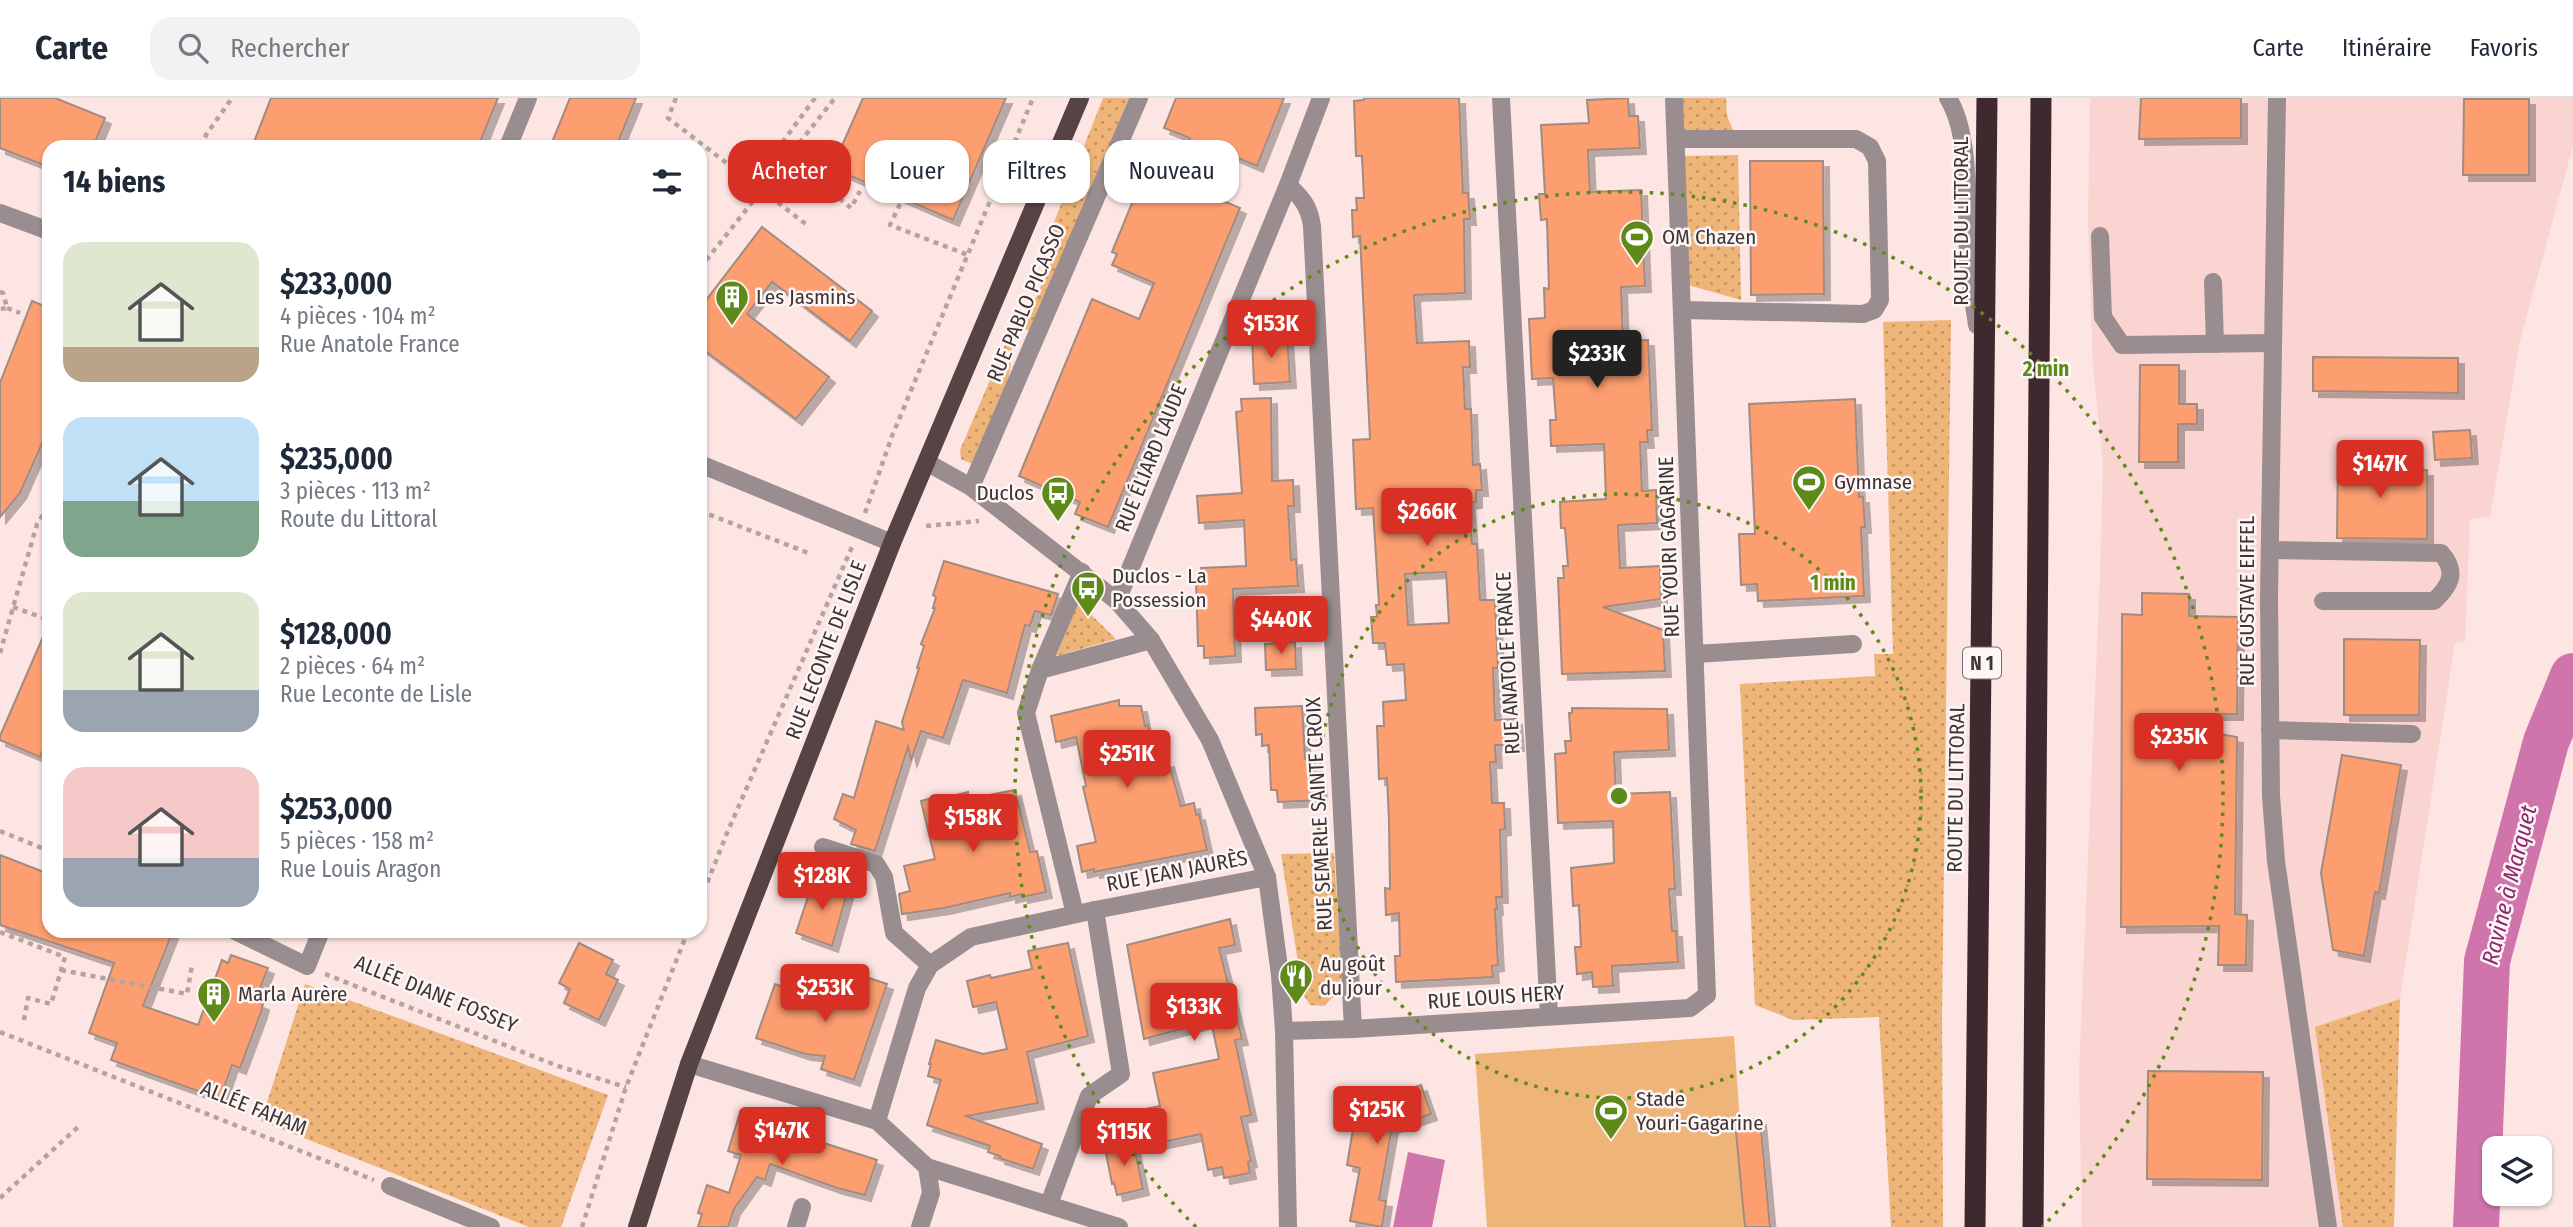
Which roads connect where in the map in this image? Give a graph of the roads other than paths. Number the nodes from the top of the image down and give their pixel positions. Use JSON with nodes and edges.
{"nodes":[{"id":1,"x":528,"y":98,"type":"edge"},
{"id":2,"x":1080,"y":98,"type":"edge"},
{"id":3,"x":1139,"y":98,"type":"edge"},
{"id":4,"x":1321,"y":98,"type":"edge"},
{"id":5,"x":1502,"y":98,"type":"edge"},
{"id":6,"x":1674,"y":98,"type":"edge"},
{"id":7,"x":1948,"y":98,"type":"edge"},
{"id":8,"x":1987,"y":98,"type":"edge"},
{"id":9,"x":2041,"y":98,"type":"edge"},
{"id":10,"x":2277,"y":98,"type":"edge"},
{"id":11,"x":1676,"y":139,"type":"junction"},
{"id":12,"x":511,"y":140,"type":"edge"},
{"id":13,"x":1288,"y":185,"type":"junction"},
{"id":14,"x":0,"y":213,"type":"edge"},
{"id":15,"x":42,"y":228,"type":"edge"},
{"id":16,"x":2100,"y":236,"type":"dead end"},
{"id":17,"x":2213,"y":282,"type":"dead end"},
{"id":18,"x":1683,"y":310,"type":"junction"},
{"id":19,"x":2273,"y":343,"type":"junction"},
{"id":20,"x":2215,"y":344,"type":"junction"},
{"id":21,"x":1985,"y":384,"type":"junction"},
{"id":22,"x":928,"y":463,"type":"junction"},
{"id":23,"x":707,"y":467,"type":"edge"},
{"id":24,"x":971,"y":487,"type":"junction"},
{"id":25,"x":892,"y":543,"type":"junction"},
{"id":26,"x":2270,"y":550,"type":"junction"},
{"id":27,"x":1082,"y":572,"type":"junction"},
{"id":28,"x":1117,"y":601,"type":"junction"},
{"id":29,"x":2323,"y":601,"type":"dead end"},
{"id":30,"x":1151,"y":640,"type":"junction"},
{"id":31,"x":1853,"y":644,"type":"dead end"},
{"id":32,"x":1696,"y":654,"type":"junction"},
{"id":33,"x":1040,"y":670,"type":"junction"},
{"id":34,"x":2270,"y":730,"type":"junction"},
{"id":35,"x":2412,"y":734,"type":"dead end"},
{"id":36,"x":823,"y":848,"type":"dead end"},
{"id":37,"x":1267,"y":877,"type":"junction"},
{"id":38,"x":1095,"y":910,"type":"junction"},
{"id":39,"x":1075,"y":914,"type":"junction"},
{"id":40,"x":249,"y":938,"type":"edge"},
{"id":41,"x":318,"y":938,"type":"edge"},
{"id":42,"x":930,"y":965,"type":"junction"},
{"id":43,"x":1707,"y":995,"type":"joint"},
{"id":44,"x":1549,"y":1016,"type":"junction"},
{"id":45,"x":1353,"y":1029,"type":"junction"},
{"id":46,"x":1284,"y":1031,"type":"junction"},
{"id":47,"x":689,"y":1064,"type":"junction"},
{"id":48,"x":1978,"y":1065,"type":"junction"},
{"id":49,"x":877,"y":1121,"type":"junction"},
{"id":50,"x":927,"y":1167,"type":"junction"},
{"id":51,"x":390,"y":1186,"type":"road end"},
{"id":52,"x":1049,"y":1204,"type":"junction"},
{"id":53,"x":802,"y":1207,"type":"dead end"},
{"id":54,"x":1085,"y":1223,"type":"edge"},
{"id":55,"x":491,"y":1227,"type":"edge"},
{"id":56,"x":637,"y":1227,"type":"edge"},
{"id":57,"x":796,"y":1227,"type":"edge"},
{"id":58,"x":920,"y":1227,"type":"edge"},
{"id":59,"x":1119,"y":1227,"type":"edge"},
{"id":60,"x":1288,"y":1227,"type":"edge"},
{"id":61,"x":1967,"y":1227,"type":"edge"},
{"id":62,"x":1975,"y":1227,"type":"edge"},
{"id":63,"x":2033,"y":1227,"type":"edge"},
{"id":64,"x":2328,"y":1227,"type":"edge"}],
"edges":[{"from":1,"to":12,"type":"street"},
{"from":2,"to":22,"type":"main road","name":"RUE LECONTE DE LISLE"},
{"from":3,"to":24,"type":"street","name":"RUE PABLO PICASSO"},
{"from":4,"to":13,"type":"street","name":"RUE ÉLIARD LAUDE"},
{"from":5,"to":44,"type":"street","name":"RUE ANATOLE FRANCE"},
{"from":6,"to":11,"type":"street","name":"RUE YOURI GAGARINE"},
{"from":7,"to":21,"type":"street"},
{"from":8,"to":21,"type":"highway","name":"ROUTE DU LITTORAL","number":"N 1"},
{"from":9,"to":63,"type":"highway"},
{"from":10,"to":19,"type":"street","name":"RUE GUSTAVE EIFFEL"},
{"from":11,"to":18,"type":"street","name":"RUE YOURI GAGARINE"},
{"from":11,"to":18,"type":"street"},
{"from":13,"to":28,"type":"street","name":"RUE ÉLIARD LAUDE"},
{"from":13,"to":45,"type":"street","name":"RUE SEMERLE SAINTE CROIX"},
{"from":14,"to":15,"type":"street"},
{"from":16,"to":20,"type":"street"},
{"from":17,"to":20,"type":"street"},
{"from":18,"to":32,"type":"street","name":"RUE YOURI GAGARINE"},
{"from":19,"to":20,"type":"street"},
{"from":19,"to":26,"type":"street","name":"RUE GUSTAVE EIFFEL"},
{"from":21,"to":48,"type":"highway","name":"ROUTE DU LITTORAL","number":"N 1"},
{"from":22,"to":24,"type":"street"},
{"from":22,"to":25,"type":"main road","name":"RUE LECONTE DE LISLE"},
{"from":23,"to":25,"type":"street"},
{"from":24,"to":27,"type":"street"},
{"from":25,"to":47,"type":"main road","name":"RUE LECONTE DE LISLE"},
{"from":26,"to":29,"type":"street"},
{"from":26,"to":34,"type":"street","name":"RUE GUSTAVE EIFFEL"},
{"from":27,"to":28,"type":"street"},
{"from":27,"to":33,"type":"street"},
{"from":28,"to":30,"type":"street"},
{"from":30,"to":33,"type":"street"},
{"from":30,"to":37,"type":"street"},
{"from":31,"to":32,"type":"street"},
{"from":32,"to":43,"type":"street","name":"RUE YOURI GAGARINE"},
{"from":33,"to":39,"type":"street"},
{"from":34,"to":35,"type":"street"},
{"from":34,"to":64,"type":"street","name":"RUE GUSTAVE EIFFEL"},
{"from":36,"to":42,"type":"street"},
{"from":37,"to":38,"type":"street","name":"RUE JEAN JAURÈS"},
{"from":37,"to":46,"type":"street"},
{"from":38,"to":39,"type":"street","name":"RUE JEAN JAURÈS"},
{"from":38,"to":52,"type":"street","name":"RUE JEAN JAURÈS"},
{"from":39,"to":42,"type":"street","name":"RUE JEAN JAURÈS"},
{"from":40,"to":41,"type":"street"},
{"from":42,"to":49,"type":"street","name":"RUE JEAN JAURÈS"},
{"from":43,"to":44,"type":"street","name":"RUE LOUIS HERY"},
{"from":44,"to":45,"type":"street","name":"RUE LOUIS HERY"},
{"from":45,"to":46,"type":"street","name":"RUE LOUIS HERY"},
{"from":46,"to":60,"type":"street"},
{"from":47,"to":49,"type":"street"},
{"from":47,"to":56,"type":"main road","name":"RUE LECONTE DE LISLE"},
{"from":48,"to":61,"type":"highway"},
{"from":48,"to":62,"type":"highway","name":"ROUTE DU LITTORAL","number":"N 1"},
{"from":49,"to":50,"type":"street"},
{"from":50,"to":52,"type":"street"},
{"from":50,"to":58,"type":"street"},
{"from":51,"to":55,"type":"street"},
{"from":52,"to":54,"type":"street"},
{"from":53,"to":57,"type":"street"},
{"from":54,"to":59,"type":"street"}]}
